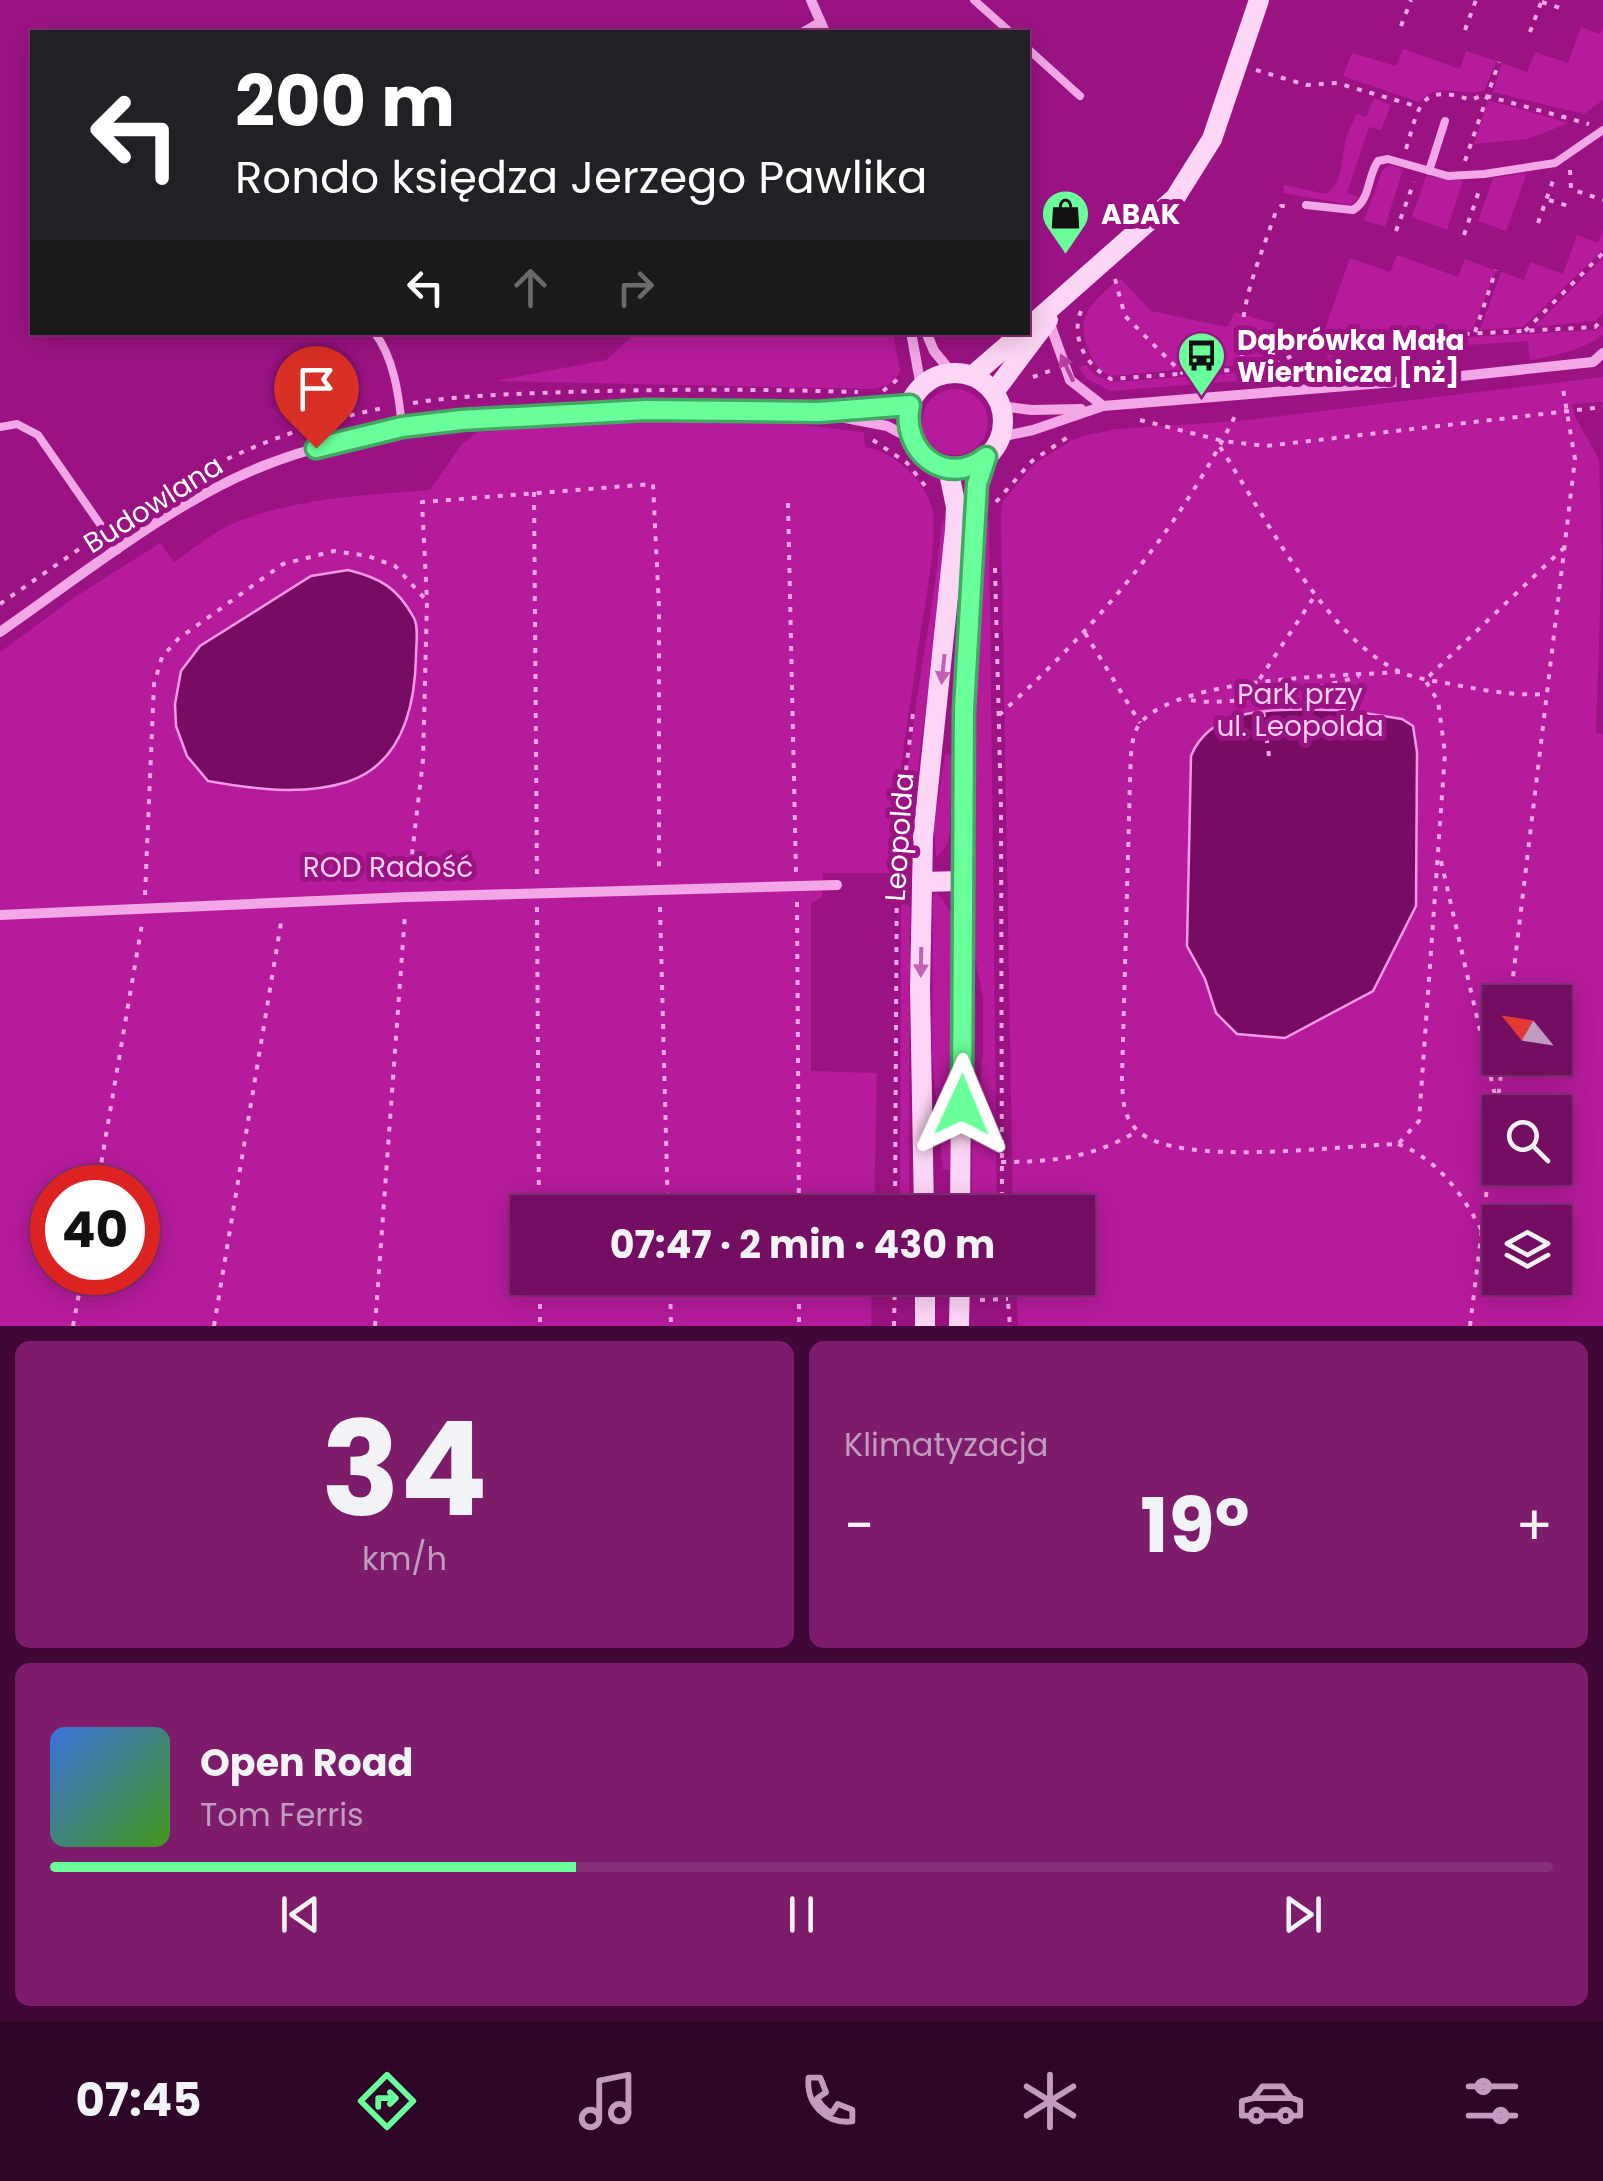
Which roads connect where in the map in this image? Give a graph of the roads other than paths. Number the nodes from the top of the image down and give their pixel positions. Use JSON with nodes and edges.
{"nodes":[{"id":1,"x":811,"y":0,"type":"edge"},
{"id":2,"x":974,"y":0,"type":"edge"},
{"id":3,"x":1259,"y":0,"type":"edge"},
{"id":4,"x":823,"y":27,"type":"edge"},
{"id":5,"x":1008,"y":30,"type":"edge"},
{"id":6,"x":1030,"y":51,"type":"edge"},
{"id":7,"x":1080,"y":96,"type":"dead end"},
{"id":8,"x":1446,"y":121,"type":"dead end"},
{"id":9,"x":1603,"y":129,"type":"edge"},
{"id":10,"x":1430,"y":171,"type":"junction"},
{"id":11,"x":1306,"y":205,"type":"road end"},
{"id":12,"x":1063,"y":298,"type":"junction"},
{"id":13,"x":1049,"y":319,"type":"junction"},
{"id":14,"x":1030,"y":326,"type":"edge"},
{"id":15,"x":376,"y":335,"type":"edge"},
{"id":16,"x":911,"y":335,"type":"edge"},
{"id":17,"x":927,"y":335,"type":"edge"},
{"id":18,"x":1018,"y":335,"type":"edge"},
{"id":19,"x":1603,"y":353,"type":"edge"},
{"id":20,"x":962,"y":374,"type":"junction"},
{"id":21,"x":915,"y":396,"type":"junction"},
{"id":22,"x":997,"y":399,"type":"junction"},
{"id":23,"x":1103,"y":406,"type":"junction"},
{"id":24,"x":1087,"y":409,"type":"junction"},
{"id":25,"x":819,"y":412,"type":"junction"},
{"id":26,"x":402,"y":427,"type":"junction"},
{"id":27,"x":0,"y":428,"type":"edge"},
{"id":28,"x":1000,"y":437,"type":"junction"},
{"id":29,"x":910,"y":438,"type":"junction"},
{"id":30,"x":986,"y":457,"type":"junction"},
{"id":31,"x":948,"y":468,"type":"junction"},
{"id":32,"x":118,"y":550,"type":"junction"},
{"id":33,"x":0,"y":632,"type":"edge"},
{"id":34,"x":922,"y":882,"type":"junction"},
{"id":35,"x":963,"y":882,"type":"junction"},
{"id":36,"x":837,"y":885,"type":"dead end"},
{"id":37,"x":0,"y":915,"type":"edge"},
{"id":38,"x":924,"y":1195,"type":"edge"},
{"id":39,"x":960,"y":1195,"type":"edge"},
{"id":40,"x":925,"y":1295,"type":"edge"},
{"id":41,"x":960,"y":1295,"type":"edge"},
{"id":42,"x":925,"y":1326,"type":"edge"},
{"id":43,"x":960,"y":1326,"type":"edge"}],
"edges":[{"from":1,"to":4,"type":"street"},
{"from":2,"to":5,"type":"lane"},
{"from":3,"to":12,"type":"street"},
{"from":6,"to":7,"type":"lane"},
{"from":8,"to":10,"type":"lane"},
{"from":9,"to":10,"type":"lane"},
{"from":10,"to":11,"type":"lane"},
{"from":12,"to":13,"type":"street"},
{"from":12,"to":14,"type":"street"},
{"from":13,"to":22,"type":"street"},
{"from":23,"to":13,"type":"street","one_way":true},
{"from":15,"to":26,"type":"lane"},
{"from":16,"to":21,"type":"street"},
{"from":17,"to":20,"type":"street"},
{"from":18,"to":20,"type":"street"},
{"from":19,"to":23,"type":"street"},
{"from":20,"to":21,"type":"street"},
{"from":20,"to":22,"type":"street"},
{"from":21,"to":25,"type":"street"},
{"from":21,"to":29,"type":"street"},
{"from":22,"to":24,"type":"street"},
{"from":22,"to":28,"type":"street"},
{"from":23,"to":24,"type":"street"},
{"from":24,"to":28,"type":"street"},
{"from":25,"to":26,"type":"street","name":"Budowlana"},
{"from":25,"to":29,"type":"street"},
{"from":26,"to":32,"type":"street","name":"Budowlana"},
{"from":27,"to":32,"type":"lane"},
{"from":28,"to":30,"type":"street"},
{"from":29,"to":31,"type":"street"},
{"from":30,"to":31,"type":"street"},
{"from":30,"to":35,"type":"street"},
{"from":31,"to":34,"type":"street","name":"Leopolda","one_way":true},
{"from":32,"to":33,"type":"street","name":"Budowlana"},
{"from":34,"to":35,"type":"street"},
{"from":34,"to":38,"type":"street","name":"Leopolda","one_way":true},
{"from":35,"to":39,"type":"street"},
{"from":36,"to":37,"type":"street"},
{"from":40,"to":42,"type":"street"},
{"from":41,"to":43,"type":"street"}]}
